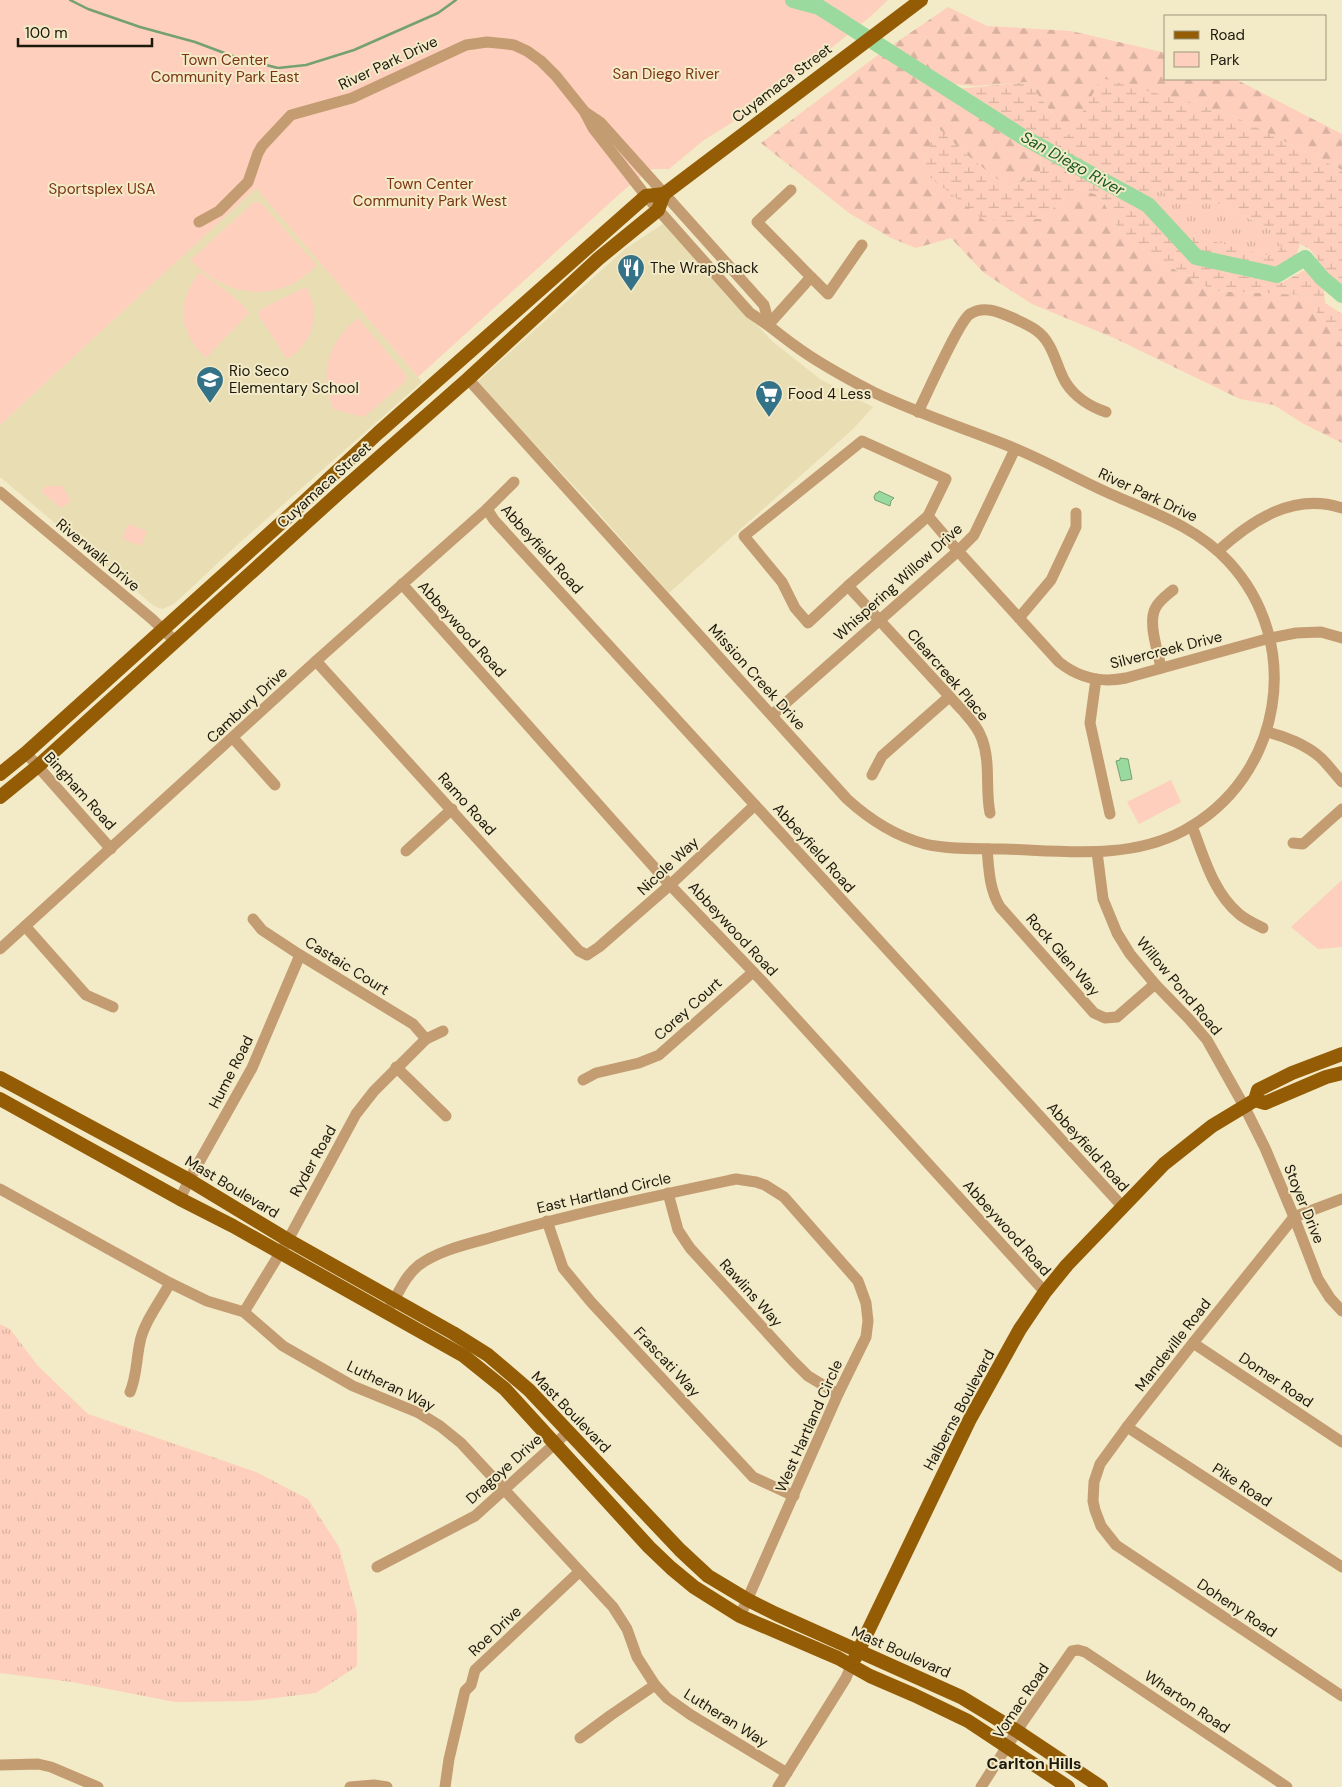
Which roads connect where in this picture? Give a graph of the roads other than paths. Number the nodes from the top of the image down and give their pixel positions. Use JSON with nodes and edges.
{"nodes":[{"id":1,"x":920,"y":0,"type":"edge"},
{"id":2,"x":584,"y":111,"type":"junction"},
{"id":3,"x":791,"y":190,"type":"dead end"},
{"id":4,"x":664,"y":194,"type":"junction"},
{"id":5,"x":646,"y":196,"type":"junction"},
{"id":6,"x":658,"y":210,"type":"junction"},
{"id":7,"x":200,"y":222,"type":"dead end"},
{"id":8,"x":862,"y":245,"type":"dead end"},
{"id":9,"x":811,"y":277,"type":"junction"},
{"id":10,"x":769,"y":324,"type":"junction"},
{"id":11,"x":468,"y":379,"type":"junction"},
{"id":12,"x":918,"y":412,"type":"junction"},
{"id":13,"x":1106,"y":412,"type":"dead end"},
{"id":14,"x":364,"y":446,"type":"junction"},
{"id":15,"x":1015,"y":449,"type":"junction"},
{"id":16,"x":376,"y":460,"type":"junction"},
{"id":17,"x":514,"y":482,"type":"dead end"},
{"id":18,"x":0,"y":492,"type":"edge"},
{"id":19,"x":1342,"y":508,"type":"edge"},
{"id":20,"x":487,"y":509,"type":"junction"},
{"id":21,"x":1076,"y":513,"type":"dead end"},
{"id":22,"x":928,"y":516,"type":"junction"},
{"id":23,"x":958,"y":551,"type":"junction"},
{"id":24,"x":1218,"y":552,"type":"junction"},
{"id":25,"x":402,"y":584,"type":"junction"},
{"id":26,"x":848,"y":586,"type":"junction"},
{"id":27,"x":1173,"y":590,"type":"dead end"},
{"id":28,"x":1018,"y":618,"type":"junction"},
{"id":29,"x":879,"y":620,"type":"junction"},
{"id":30,"x":163,"y":629,"type":"junction"},
{"id":31,"x":1270,"y":638,"type":"junction"},
{"id":32,"x":1342,"y":638,"type":"edge"},
{"id":33,"x":176,"y":642,"type":"junction"},
{"id":34,"x":316,"y":661,"type":"junction"},
{"id":35,"x":1161,"y":668,"type":"junction"},
{"id":36,"x":1096,"y":679,"type":"junction"},
{"id":37,"x":949,"y":697,"type":"junction"},
{"id":38,"x":772,"y":715,"type":"junction"},
{"id":39,"x":1266,"y":732,"type":"junction"},
{"id":40,"x":233,"y":738,"type":"junction"},
{"id":41,"x":26,"y":753,"type":"junction"},
{"id":42,"x":38,"y":766,"type":"junction"},
{"id":43,"x":0,"y":774,"type":"edge"},
{"id":44,"x":872,"y":774,"type":"dead end"},
{"id":45,"x":1342,"y":782,"type":"edge"},
{"id":46,"x":276,"y":785,"type":"dead end"},
{"id":47,"x":0,"y":797,"type":"edge"},
{"id":48,"x":755,"y":805,"type":"junction"},
{"id":49,"x":452,"y":809,"type":"junction"},
{"id":50,"x":1342,"y":809,"type":"edge"},
{"id":51,"x":990,"y":813,"type":"dead end"},
{"id":52,"x":1110,"y":814,"type":"dead end"},
{"id":53,"x":1192,"y":826,"type":"junction"},
{"id":54,"x":1293,"y":843,"type":"dead end"},
{"id":55,"x":987,"y":848,"type":"junction"},
{"id":56,"x":111,"y":849,"type":"junction"},
{"id":57,"x":406,"y":850,"type":"dead end"},
{"id":58,"x":1097,"y":852,"type":"junction"},
{"id":59,"x":670,"y":885,"type":"junction"},
{"id":60,"x":253,"y":919,"type":"dead end"},
{"id":61,"x":25,"y":926,"type":"junction"},
{"id":62,"x":1263,"y":928,"type":"dead end"},
{"id":63,"x":599,"y":947,"type":"joint"},
{"id":64,"x":0,"y":949,"type":"edge"},
{"id":65,"x":300,"y":955,"type":"junction"},
{"id":66,"x":753,"y":972,"type":"junction"},
{"id":67,"x":1155,"y":984,"type":"junction"},
{"id":68,"x":113,"y":1007,"type":"dead end"},
{"id":69,"x":443,"y":1031,"type":"dead end"},
{"id":70,"x":426,"y":1039,"type":"junction"},
{"id":71,"x":1342,"y":1054,"type":"edge"},
{"id":72,"x":396,"y":1068,"type":"junction"},
{"id":73,"x":1342,"y":1073,"type":"edge"},
{"id":74,"x":0,"y":1078,"type":"edge"},
{"id":75,"x":583,"y":1080,"type":"dead end"},
{"id":76,"x":0,"y":1098,"type":"edge"},
{"id":77,"x":1250,"y":1103,"type":"junction"},
{"id":78,"x":446,"y":1116,"type":"dead end"},
{"id":79,"x":189,"y":1180,"type":"junction"},
{"id":80,"x":0,"y":1188,"type":"edge"},
{"id":81,"x":668,"y":1193,"type":"junction"},
{"id":82,"x":180,"y":1199,"type":"junction"},
{"id":83,"x":1342,"y":1199,"type":"edge"},
{"id":84,"x":1122,"y":1206,"type":"junction"},
{"id":85,"x":1294,"y":1217,"type":"junction"},
{"id":86,"x":547,"y":1221,"type":"junction"},
{"id":87,"x":288,"y":1240,"type":"junction"},
{"id":88,"x":832,"y":1250,"type":"joint"},
{"id":89,"x":280,"y":1252,"type":"junction"},
{"id":90,"x":170,"y":1283,"type":"junction"},
{"id":91,"x":1045,"y":1292,"type":"junction"},
{"id":92,"x":395,"y":1300,"type":"junction"},
{"id":93,"x":1342,"y":1311,"type":"edge"},
{"id":94,"x":244,"y":1312,"type":"junction"},
{"id":95,"x":386,"y":1313,"type":"junction"},
{"id":96,"x":1193,"y":1342,"type":"junction"},
{"id":97,"x":130,"y":1392,"type":"dead end"},
{"id":98,"x":838,"y":1394,"type":"junction"},
{"id":99,"x":1127,"y":1427,"type":"junction"},
{"id":100,"x":569,"y":1431,"type":"junction"},
{"id":101,"x":1342,"y":1442,"type":"edge"},
{"id":102,"x":555,"y":1444,"type":"junction"},
{"id":103,"x":505,"y":1490,"type":"junction"},
{"id":104,"x":794,"y":1496,"type":"junction"},
{"id":105,"x":1116,"y":1545,"type":"joint"},
{"id":106,"x":377,"y":1567,"type":"dead end"},
{"id":107,"x":1342,"y":1567,"type":"edge"},
{"id":108,"x":580,"y":1572,"type":"junction"},
{"id":109,"x":748,"y":1600,"type":"junction"},
{"id":110,"x":740,"y":1616,"type":"junction"},
{"id":111,"x":859,"y":1650,"type":"junction"},
{"id":112,"x":1069,"y":1656,"type":"joint"},
{"id":113,"x":852,"y":1666,"type":"junction"},
{"id":114,"x":655,"y":1685,"type":"junction"},
{"id":115,"x":1342,"y":1696,"type":"edge"},
{"id":116,"x":1017,"y":1731,"type":"junction"},
{"id":117,"x":580,"y":1738,"type":"dead end"},
{"id":118,"x":1008,"y":1747,"type":"junction"},
{"id":119,"x":0,"y":1765,"type":"edge"},
{"id":120,"x":787,"y":1773,"type":"junction"},
{"id":121,"x":98,"y":1787,"type":"edge"},
{"id":122,"x":350,"y":1787,"type":"edge"},
{"id":123,"x":387,"y":1787,"type":"edge"},
{"id":124,"x":445,"y":1787,"type":"edge"},
{"id":125,"x":778,"y":1787,"type":"edge"},
{"id":126,"x":981,"y":1787,"type":"edge"},
{"id":127,"x":1068,"y":1787,"type":"edge"},
{"id":128,"x":1102,"y":1787,"type":"edge"},
{"id":129,"x":1287,"y":1787,"type":"edge"}],
"edges":[{"from":1,"to":4,"type":"main road","name":"Cuyamaca Street"},
{"from":2,"to":4,"type":"street","name":"River Park Drive"},
{"from":2,"to":5,"type":"street","name":"River Park Drive"},
{"from":2,"to":7,"type":"street","name":"River Park Drive"},
{"from":3,"to":9,"type":"street"},
{"from":4,"to":5,"type":"main road"},
{"from":4,"to":6,"type":"main road"},
{"from":4,"to":10,"type":"street","name":"River Park Drive"},
{"from":5,"to":6,"type":"street","name":"River Park Drive"},
{"from":5,"to":14,"type":"main road","name":"Cuyamaca Street"},
{"from":6,"to":10,"type":"street","name":"River Park Drive"},
{"from":6,"to":11,"type":"main road","name":"Cuyamaca Street"},
{"from":8,"to":9,"type":"street"},
{"from":9,"to":10,"type":"street"},
{"from":10,"to":12,"type":"street","name":"River Park Drive"},
{"from":11,"to":16,"type":"main road","name":"Cuyamaca Street"},
{"from":11,"to":38,"type":"street","name":"Mission Creek Drive"},
{"from":12,"to":13,"type":"street"},
{"from":12,"to":15,"type":"street","name":"River Park Drive"},
{"from":14,"to":16,"type":"main road"},
{"from":14,"to":30,"type":"main road","name":"Cuyamaca Street"},
{"from":15,"to":23,"type":"street","name":"Whispering Willow Drive"},
{"from":15,"to":24,"type":"street","name":"River Park Drive"},
{"from":16,"to":33,"type":"main road","name":"Cuyamaca Street"},
{"from":17,"to":20,"type":"street","name":"Cambury Drive"},
{"from":18,"to":30,"type":"street","name":"Riverwalk Drive"},
{"from":19,"to":24,"type":"street"},
{"from":20,"to":25,"type":"street","name":"Cambury Drive"},
{"from":20,"to":48,"type":"street","name":"Abbeyfield Road"},
{"from":21,"to":28,"type":"street"},
{"from":22,"to":23,"type":"street","name":"Silvercreek Drive"},
{"from":22,"to":26,"type":"street"},
{"from":22,"to":26,"type":"street"},
{"from":23,"to":28,"type":"street","name":"Silvercreek Drive"},
{"from":23,"to":29,"type":"street","name":"Whispering Willow Drive"},
{"from":24,"to":31,"type":"street","name":"River Park Drive"},
{"from":25,"to":34,"type":"street","name":"Cambury Drive"},
{"from":25,"to":59,"type":"street","name":"Abbeywood Road"},
{"from":26,"to":29,"type":"street","name":"Clearcreek Place"},
{"from":27,"to":35,"type":"street"},
{"from":28,"to":36,"type":"street","name":"Silvercreek Drive"},
{"from":29,"to":37,"type":"street","name":"Clearcreek Place"},
{"from":29,"to":38,"type":"street","name":"Whispering Willow Drive"},
{"from":30,"to":33,"type":"street","name":"Riverwalk Drive"},
{"from":30,"to":41,"type":"main road","name":"Cuyamaca Street"},
{"from":31,"to":32,"type":"street","name":"Silvercreek Drive"},
{"from":31,"to":35,"type":"street","name":"Silvercreek Drive"},
{"from":31,"to":39,"type":"street","name":"River Park Drive"},
{"from":33,"to":42,"type":"main road","name":"Cuyamaca Street"},
{"from":34,"to":40,"type":"street","name":"Cambury Drive"},
{"from":34,"to":49,"type":"street","name":"Ramo Road"},
{"from":35,"to":36,"type":"street","name":"Silvercreek Drive"},
{"from":36,"to":52,"type":"street"},
{"from":37,"to":44,"type":"street"},
{"from":37,"to":51,"type":"street","name":"Clearcreek Place"},
{"from":38,"to":55,"type":"street","name":"Mission Creek Drive"},
{"from":39,"to":45,"type":"street"},
{"from":39,"to":53,"type":"street","name":"River Park Drive"},
{"from":40,"to":46,"type":"street"},
{"from":40,"to":56,"type":"street","name":"Cambury Drive"},
{"from":41,"to":42,"type":"street","name":"Bingham Road"},
{"from":41,"to":43,"type":"main road","name":"Cuyamaca Street"},
{"from":42,"to":47,"type":"main road","name":"Cuyamaca Street"},
{"from":42,"to":56,"type":"street","name":"Bingham Road"},
{"from":48,"to":59,"type":"street","name":"Nicole Way"},
{"from":48,"to":84,"type":"street","name":"Abbeyfield Road"},
{"from":49,"to":57,"type":"street"},
{"from":49,"to":63,"type":"street","name":"Ramo Road"},
{"from":50,"to":54,"type":"street"},
{"from":53,"to":58,"type":"street","name":"River Park Drive"},
{"from":53,"to":62,"type":"street"},
{"from":55,"to":58,"type":"street","name":"Mission Creek Drive"},
{"from":55,"to":67,"type":"street","name":"Rock Glen Way"},
{"from":56,"to":61,"type":"street","name":"Cambury Drive"},
{"from":58,"to":67,"type":"street","name":"Willow Pond Road"},
{"from":59,"to":63,"type":"street","name":"Nicole Way"},
{"from":59,"to":66,"type":"street","name":"Abbeywood Road"},
{"from":60,"to":65,"type":"street","name":"Castaic Court"},
{"from":61,"to":64,"type":"street","name":"Cambury Drive"},
{"from":61,"to":68,"type":"street"},
{"from":65,"to":70,"type":"street","name":"Castaic Court"},
{"from":65,"to":79,"type":"street","name":"Hume Road"},
{"from":66,"to":75,"type":"street","name":"Corey Court"},
{"from":66,"to":91,"type":"street","name":"Abbeywood Road"},
{"from":67,"to":77,"type":"street","name":"Willow Pond Road"},
{"from":69,"to":70,"type":"street","name":"Ryder Road"},
{"from":70,"to":72,"type":"street","name":"Ryder Road"},
{"from":71,"to":77,"type":"main road"},
{"from":72,"to":78,"type":"street"},
{"from":72,"to":87,"type":"street","name":"Ryder Road"},
{"from":73,"to":77,"type":"main road"},
{"from":74,"to":79,"type":"main road","name":"Mast Boulevard"},
{"from":76,"to":82,"type":"main road","name":"Mast Boulevard"},
{"from":77,"to":84,"type":"main road","name":"Halberns Boulevard"},
{"from":77,"to":85,"type":"street","name":"Stoyer Drive"},
{"from":79,"to":82,"type":"street","name":"Hume Road"},
{"from":79,"to":87,"type":"main road","name":"Mast Boulevard"},
{"from":80,"to":90,"type":"street","name":"Lutheran Way"},
{"from":81,"to":86,"type":"street","name":"East Hartland Circle"},
{"from":81,"to":88,"type":"street","name":"East Hartland Circle"},
{"from":81,"to":98,"type":"street","name":"Rawlins Way"},
{"from":82,"to":89,"type":"main road","name":"Mast Boulevard"},
{"from":83,"to":85,"type":"street"},
{"from":84,"to":91,"type":"main road","name":"Halberns Boulevard"},
{"from":85,"to":93,"type":"street","name":"Stoyer Drive"},
{"from":85,"to":96,"type":"street","name":"Mandeville Road"},
{"from":86,"to":92,"type":"street","name":"East Hartland Circle"},
{"from":86,"to":104,"type":"street","name":"Frascati Way"},
{"from":87,"to":89,"type":"street","name":"Ryder Road"},
{"from":87,"to":92,"type":"main road","name":"Mast Boulevard"},
{"from":88,"to":98,"type":"street","name":"West Hartland Circle"},
{"from":89,"to":94,"type":"street","name":"Ryder Road"},
{"from":89,"to":95,"type":"main road","name":"Mast Boulevard"},
{"from":90,"to":94,"type":"street","name":"Lutheran Way"},
{"from":90,"to":97,"type":"street"},
{"from":91,"to":111,"type":"main road","name":"Halberns Boulevard"},
{"from":92,"to":95,"type":"street","name":"East Hartland Circle"},
{"from":92,"to":100,"type":"main road","name":"Mast Boulevard"},
{"from":94,"to":103,"type":"street","name":"Lutheran Way"},
{"from":95,"to":102,"type":"main road","name":"Mast Boulevard"},
{"from":96,"to":99,"type":"street","name":"Mandeville Road"},
{"from":96,"to":101,"type":"street","name":"Domer Road"},
{"from":98,"to":104,"type":"street","name":"West Hartland Circle"},
{"from":99,"to":105,"type":"street","name":"Mandeville Road"},
{"from":99,"to":107,"type":"street","name":"Pike Road"},
{"from":100,"to":102,"type":"street","name":"Dragoye Drive"},
{"from":100,"to":109,"type":"main road","name":"Mast Boulevard"},
{"from":102,"to":103,"type":"street","name":"Dragoye Drive"},
{"from":102,"to":110,"type":"main road","name":"Mast Boulevard"},
{"from":103,"to":106,"type":"street","name":"Dragoye Drive"},
{"from":103,"to":108,"type":"street","name":"Lutheran Way"},
{"from":104,"to":109,"type":"street","name":"West Hartland Circle"},
{"from":105,"to":115,"type":"street","name":"Doheny Road"},
{"from":108,"to":114,"type":"street","name":"Lutheran Way"},
{"from":108,"to":124,"type":"street","name":"Roe Drive"},
{"from":109,"to":110,"type":"street","name":"West Hartland Circle"},
{"from":109,"to":111,"type":"main road","name":"Mast Boulevard"},
{"from":110,"to":113,"type":"main road","name":"Mast Boulevard"},
{"from":111,"to":113,"type":"main road","name":"Halberns Boulevard"},
{"from":111,"to":116,"type":"main road","name":"Mast Boulevard"},
{"from":112,"to":116,"type":"street","name":"Vomac Road"},
{"from":112,"to":129,"type":"street","name":"Wharton Road"},
{"from":113,"to":118,"type":"main road","name":"Mast Boulevard"},
{"from":113,"to":120,"type":"street","name":"Halberns Boulevard"},
{"from":114,"to":117,"type":"street"},
{"from":114,"to":120,"type":"street","name":"Lutheran Way"},
{"from":116,"to":118,"type":"street","name":"Vomac Road"},
{"from":116,"to":128,"type":"main road","name":"Mast Boulevard"},
{"from":118,"to":126,"type":"street","name":"Vomac Road"},
{"from":118,"to":127,"type":"main road","name":"Mast Boulevard"},
{"from":119,"to":121,"type":"street"},
{"from":120,"to":125,"type":"street","name":"Halberns Boulevard"},
{"from":122,"to":123,"type":"street"}]}
